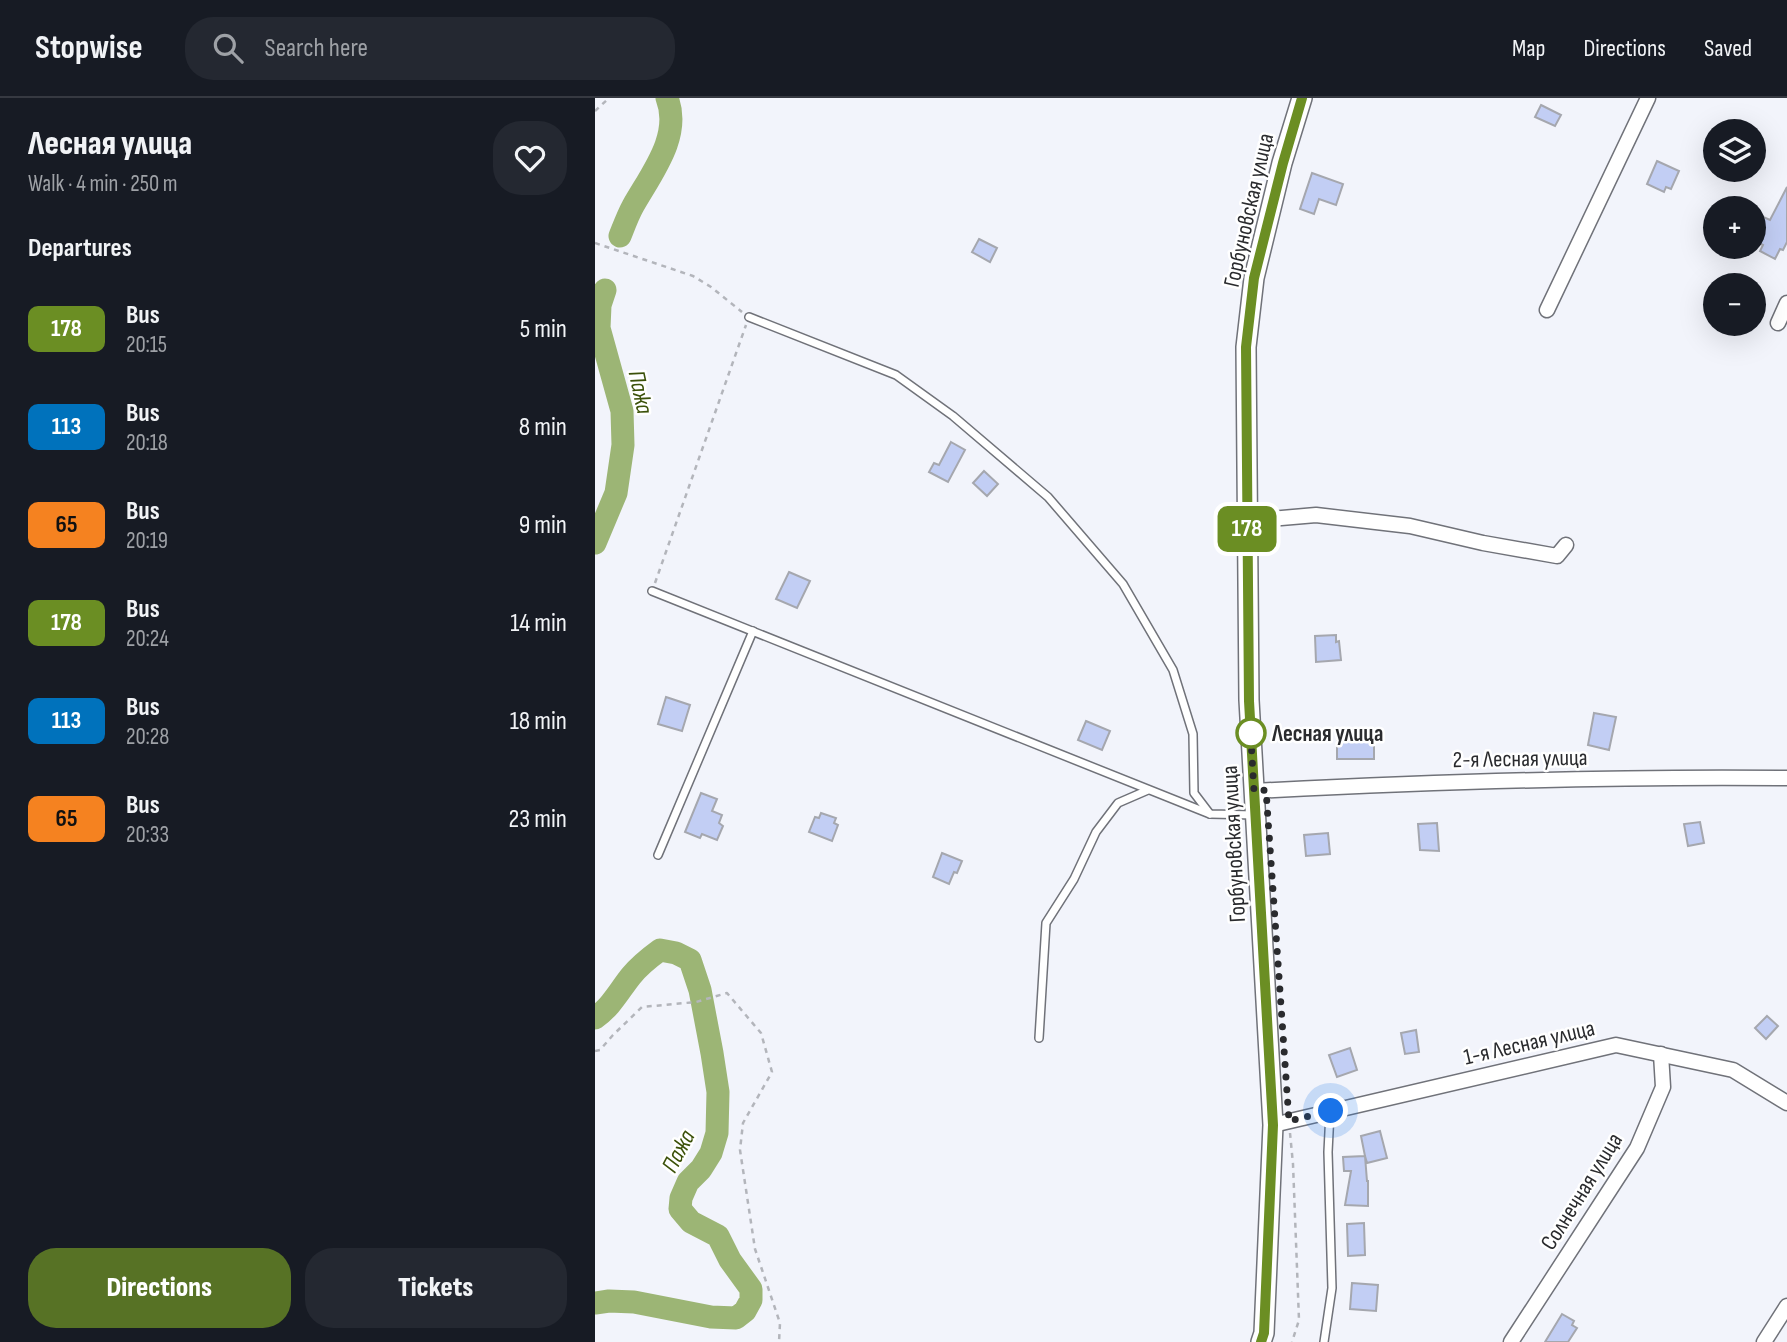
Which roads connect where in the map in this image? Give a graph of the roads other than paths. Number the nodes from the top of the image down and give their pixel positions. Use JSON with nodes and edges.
{"nodes":[{"id":1,"x":1302,"y":98,"type":"edge"},
{"id":2,"x":1648,"y":98,"type":"edge"},
{"id":3,"x":1787,"y":303,"type":"edge"},
{"id":4,"x":1547,"y":310,"type":"dead end"},
{"id":5,"x":749,"y":317,"type":"road end"},
{"id":6,"x":1778,"y":323,"type":"dead end"},
{"id":7,"x":1247,"y":521,"type":"junction"},
{"id":8,"x":1566,"y":545,"type":"dead end"},
{"id":9,"x":652,"y":591,"type":"road end"},
{"id":10,"x":753,"y":631,"type":"junction"},
{"id":11,"x":1787,"y":778,"type":"edge"},
{"id":12,"x":1148,"y":790,"type":"junction"},
{"id":13,"x":1254,"y":791,"type":"junction"},
{"id":14,"x":1210,"y":814,"type":"junction"},
{"id":15,"x":1256,"y":815,"type":"junction"},
{"id":16,"x":658,"y":855,"type":"dead end"},
{"id":17,"x":1039,"y":1038,"type":"dead end"},
{"id":18,"x":1661,"y":1054,"type":"junction"},
{"id":19,"x":1787,"y":1103,"type":"edge"},
{"id":20,"x":1331,"y":1111,"type":"junction"},
{"id":21,"x":1281,"y":1123,"type":"junction"},
{"id":22,"x":1787,"y":1306,"type":"edge"},
{"id":23,"x":1261,"y":1342,"type":"edge"},
{"id":24,"x":1324,"y":1342,"type":"edge"},
{"id":25,"x":1511,"y":1342,"type":"edge"},
{"id":26,"x":1764,"y":1342,"type":"edge"}],
"edges":[{"from":1,"to":7,"type":"main road","name":"Горбуновская улица"},
{"from":2,"to":4,"type":"street"},
{"from":3,"to":6,"type":"street"},
{"from":5,"to":14,"type":"lane"},
{"from":7,"to":8,"type":"street"},
{"from":7,"to":13,"type":"main road","name":"Горбуновская улица"},
{"from":9,"to":10,"type":"lane"},
{"from":10,"to":12,"type":"lane"},
{"from":10,"to":16,"type":"lane"},
{"from":11,"to":13,"type":"street","name":"2-я Лесная улица"},
{"from":12,"to":14,"type":"lane"},
{"from":12,"to":17,"type":"lane"},
{"from":13,"to":15,"type":"main road","name":"Горбуновская улица"},
{"from":14,"to":15,"type":"lane"},
{"from":15,"to":21,"type":"main road","name":"Горбуновская улица"},
{"from":18,"to":19,"type":"street","name":"1-я Лесная улица"},
{"from":18,"to":20,"type":"street","name":"1-я Лесная улица"},
{"from":18,"to":25,"type":"street","name":"Солнечная улица"},
{"from":20,"to":21,"type":"street","name":"1-я Лесная улица"},
{"from":20,"to":24,"type":"lane"},
{"from":21,"to":23,"type":"main road","name":"Горбуновская улица"},
{"from":22,"to":26,"type":"street"}]}
